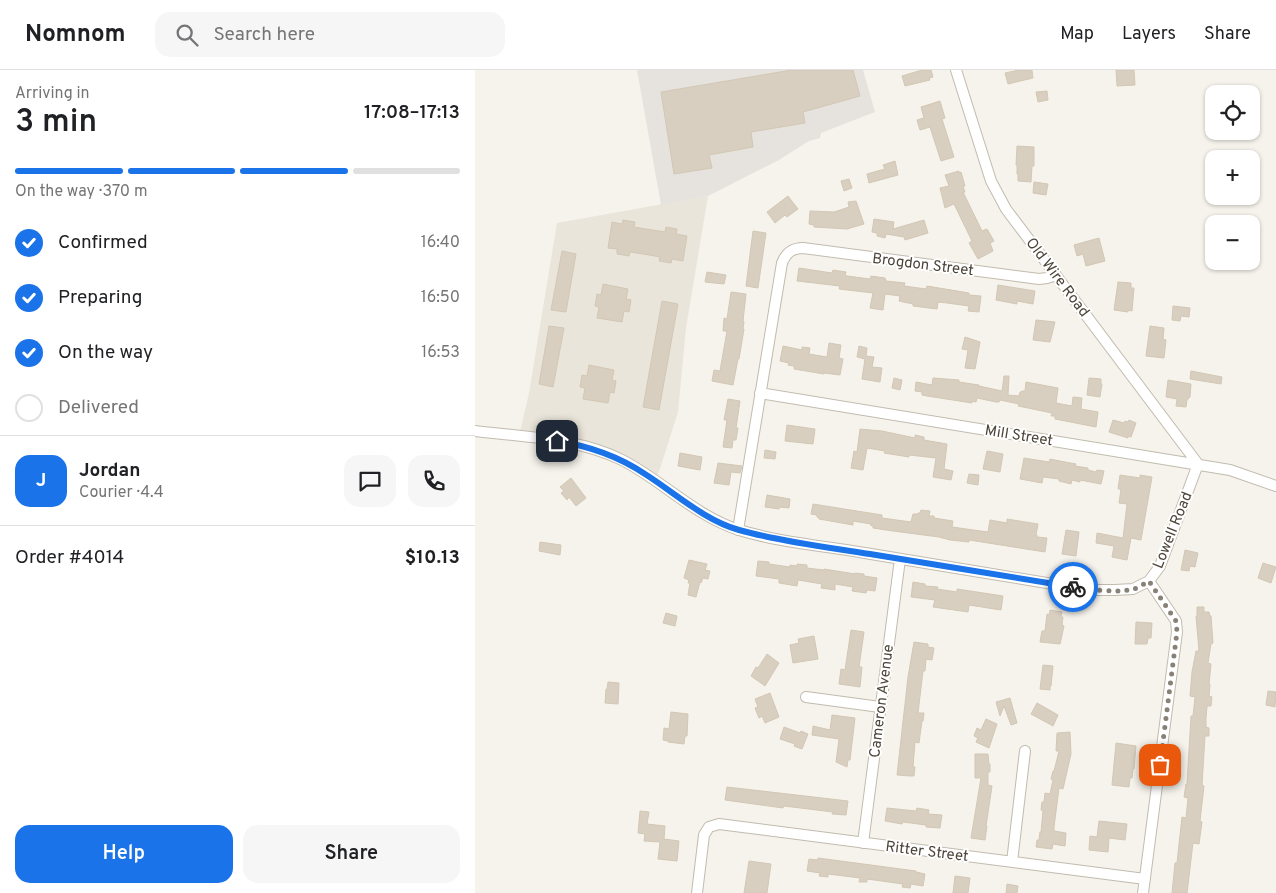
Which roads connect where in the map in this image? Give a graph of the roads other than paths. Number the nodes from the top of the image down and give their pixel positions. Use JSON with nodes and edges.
{"nodes":[{"id":1,"x":956,"y":70,"type":"edge"},
{"id":2,"x":1056,"y":275,"type":"junction"},
{"id":3,"x":760,"y":393,"type":"junction"},
{"id":4,"x":475,"y":431,"type":"edge"},
{"id":5,"x":1198,"y":464,"type":"junction"},
{"id":6,"x":1276,"y":486,"type":"edge"},
{"id":7,"x":738,"y":530,"type":"junction"},
{"id":8,"x":899,"y":559,"type":"junction"},
{"id":9,"x":1149,"y":581,"type":"junction"},
{"id":10,"x":806,"y":697,"type":"dead end"},
{"id":11,"x":880,"y":706,"type":"junction"},
{"id":12,"x":1025,"y":751,"type":"dead end"},
{"id":13,"x":863,"y":843,"type":"junction"},
{"id":14,"x":1012,"y":862,"type":"junction"},
{"id":15,"x":1145,"y":879,"type":"junction"},
{"id":16,"x":697,"y":893,"type":"edge"},
{"id":17,"x":1143,"y":893,"type":"edge"}],
"edges":[{"from":1,"to":2,"type":"street","name":"Old Wire Road"},
{"from":2,"to":3,"type":"street","name":"Brogdon Street"},
{"from":2,"to":5,"type":"street","name":"Old Wire Road"},
{"from":3,"to":5,"type":"street","name":"Mill Street"},
{"from":3,"to":7,"type":"street"},
{"from":4,"to":7,"type":"street","name":"Lowell Road"},
{"from":5,"to":6,"type":"street","name":"Mill Street"},
{"from":5,"to":9,"type":"street","name":"Lowell Road"},
{"from":7,"to":8,"type":"street","name":"Lowell Road"},
{"from":8,"to":9,"type":"street","name":"Lowell Road"},
{"from":8,"to":11,"type":"street","name":"Cameron Avenue"},
{"from":9,"to":15,"type":"street"},
{"from":10,"to":11,"type":"street"},
{"from":11,"to":13,"type":"street","name":"Cameron Avenue"},
{"from":12,"to":14,"type":"street"},
{"from":13,"to":14,"type":"street","name":"Ritter Street"},
{"from":13,"to":16,"type":"street","name":"Ritter Street"},
{"from":14,"to":15,"type":"street","name":"Ritter Street"},
{"from":15,"to":17,"type":"street"}]}
